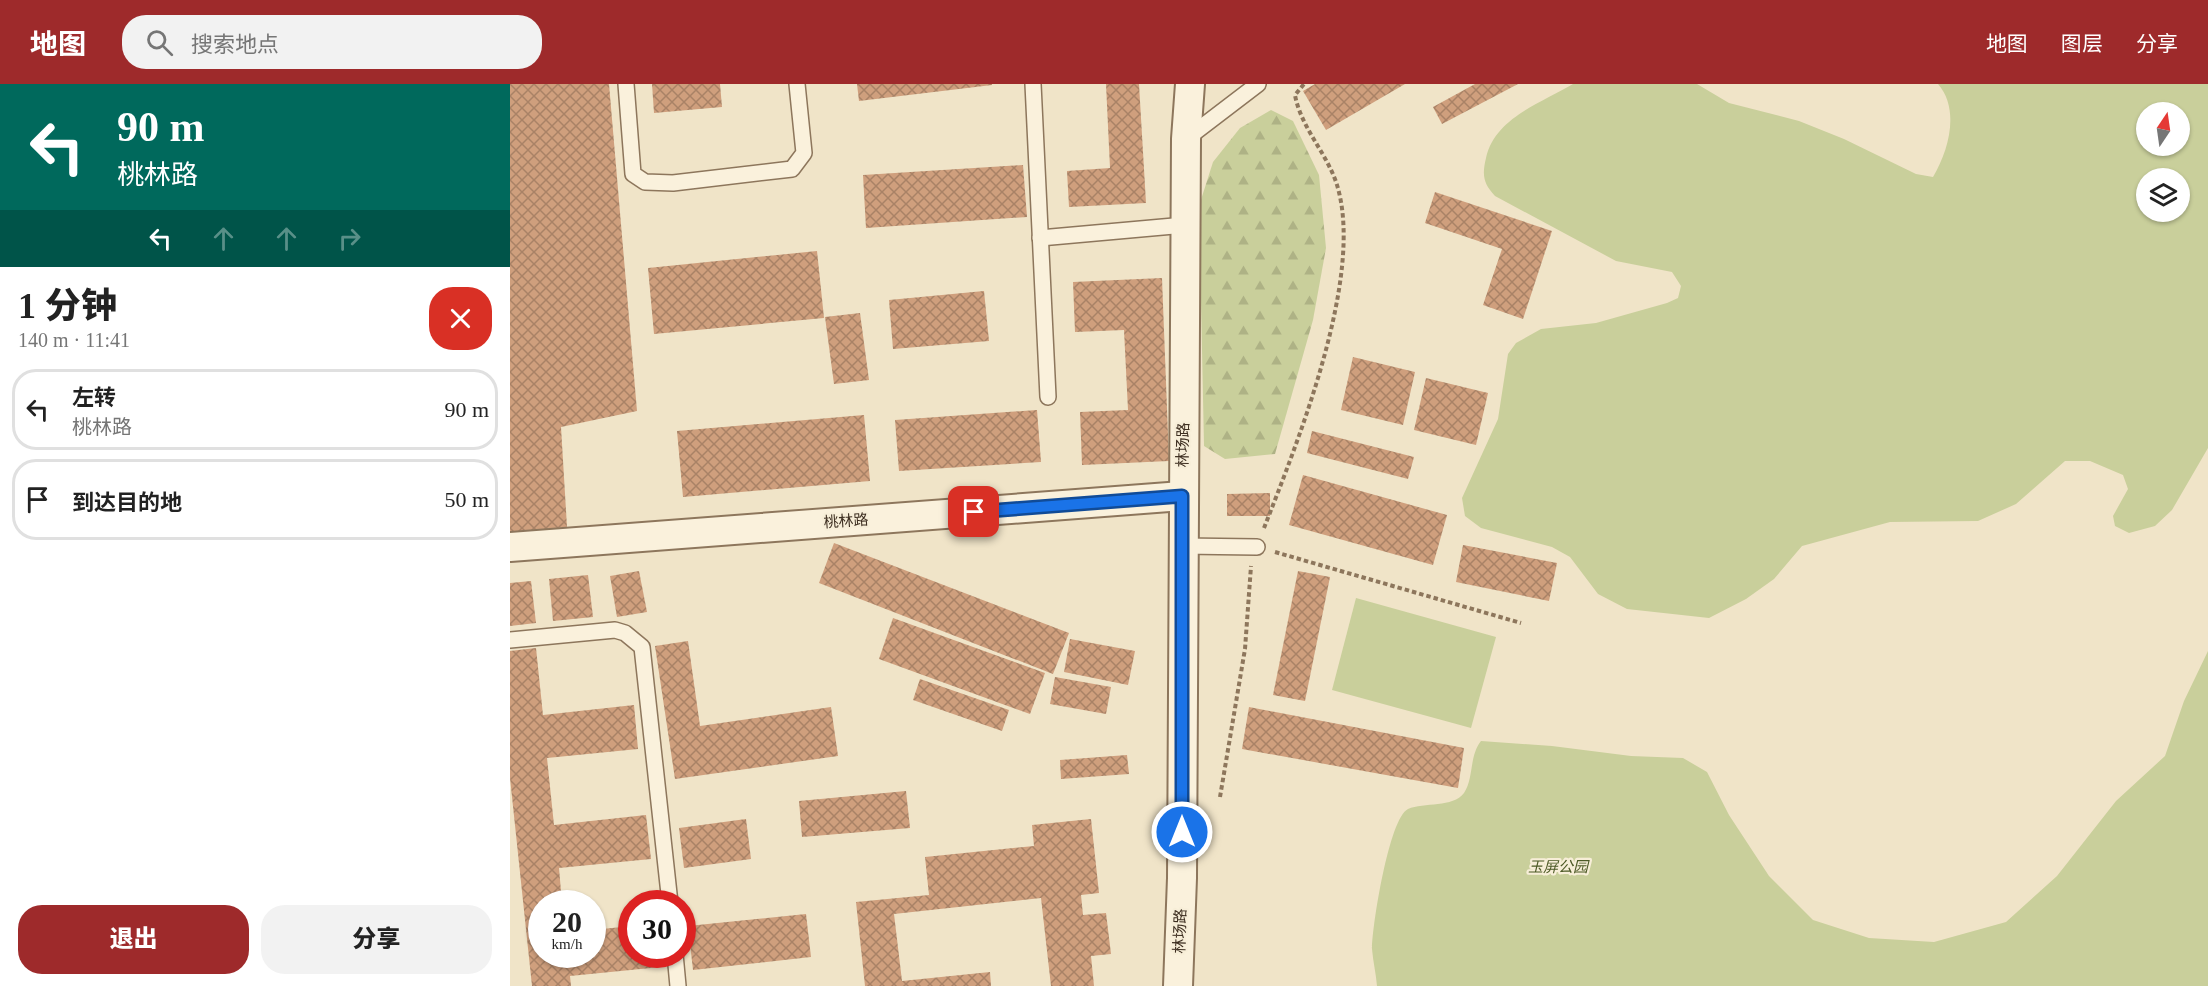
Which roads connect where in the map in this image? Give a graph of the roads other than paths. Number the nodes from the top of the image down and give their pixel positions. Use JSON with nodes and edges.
{"nodes":[{"id":1,"x":626,"y":84,"type":"edge"},
{"id":2,"x":797,"y":84,"type":"edge"},
{"id":3,"x":1034,"y":84,"type":"edge"},
{"id":4,"x":1190,"y":84,"type":"edge"},
{"id":5,"x":1258,"y":84,"type":"edge"},
{"id":6,"x":1186,"y":139,"type":"junction"},
{"id":7,"x":1185,"y":225,"type":"junction"},
{"id":8,"x":1040,"y":238,"type":"junction"},
{"id":9,"x":1048,"y":397,"type":"dead end"},
{"id":10,"x":1182,"y":496,"type":"junction"},
{"id":11,"x":1182,"y":546,"type":"junction"},
{"id":12,"x":510,"y":547,"type":"edge"},
{"id":13,"x":1257,"y":547,"type":"road end"},
{"id":14,"x":510,"y":640,"type":"edge"},
{"id":15,"x":669,"y":890,"type":"edge"},
{"id":16,"x":676,"y":968,"type":"edge"},
{"id":17,"x":678,"y":986,"type":"edge"},
{"id":18,"x":1178,"y":986,"type":"edge"}],
"edges":[{"from":1,"to":2,"type":"lane"},
{"from":3,"to":8,"type":"lane"},
{"from":4,"to":6,"type":"street","name":"林场路"},
{"from":5,"to":6,"type":"lane"},
{"from":6,"to":7,"type":"street","name":"林场路"},
{"from":7,"to":8,"type":"lane"},
{"from":7,"to":10,"type":"street","name":"林场路"},
{"from":8,"to":9,"type":"lane"},
{"from":10,"to":11,"type":"street","name":"林场路"},
{"from":10,"to":12,"type":"street","name":"桃林路"},
{"from":11,"to":13,"type":"lane"},
{"from":11,"to":18,"type":"street","name":"林场路"},
{"from":14,"to":15,"type":"lane"},
{"from":16,"to":17,"type":"lane"}]}
